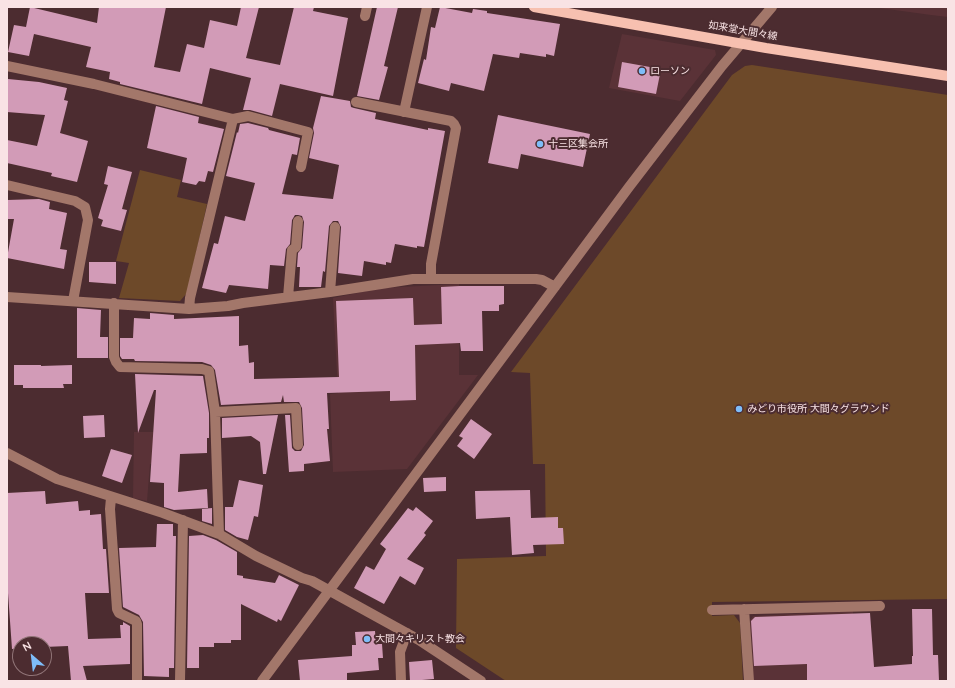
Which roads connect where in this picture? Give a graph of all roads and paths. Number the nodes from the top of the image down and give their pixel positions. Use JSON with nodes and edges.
{"nodes":[{"id":1,"x":427,"y":7,"type":"edge"},
{"id":2,"x":534,"y":7,"type":"edge"},
{"id":3,"x":772,"y":7,"type":"edge"},
{"id":4,"x":742,"y":43,"type":"junction"},
{"id":5,"x":7,"y":66,"type":"edge"},
{"id":6,"x":948,"y":76,"type":"edge"},
{"id":7,"x":356,"y":102,"type":"dead end"},
{"id":8,"x":404,"y":112,"type":"junction"},
{"id":9,"x":233,"y":119,"type":"junction"},
{"id":10,"x":301,"y":167,"type":"dead end"},
{"id":11,"x":7,"y":185,"type":"edge"},
{"id":12,"x":298,"y":221,"type":"dead end"},
{"id":13,"x":335,"y":228,"type":"dead end"},
{"id":14,"x":431,"y":279,"type":"junction"},
{"id":15,"x":555,"y":287,"type":"junction"},
{"id":16,"x":330,"y":292,"type":"junction"},
{"id":17,"x":7,"y":297,"type":"edge"},
{"id":18,"x":288,"y":297,"type":"junction"},
{"id":19,"x":73,"y":301,"type":"junction"},
{"id":20,"x":114,"y":303,"type":"junction"},
{"id":21,"x":189,"y":309,"type":"junction"},
{"id":22,"x":215,"y":412,"type":"junction"},
{"id":23,"x":298,"y":445,"type":"dead end"},
{"id":24,"x":7,"y":453,"type":"edge"},
{"id":25,"x":111,"y":498,"type":"junction"},
{"id":26,"x":183,"y":520,"type":"junction"},
{"id":27,"x":219,"y":534,"type":"junction"},
{"id":28,"x":330,"y":591,"type":"junction"},
{"id":29,"x":880,"y":606,"type":"dead end"},
{"id":30,"x":744,"y":609,"type":"junction"},
{"id":31,"x":712,"y":610,"type":"dead end"},
{"id":32,"x":407,"y":633,"type":"junction"},
{"id":33,"x":137,"y":681,"type":"edge"},
{"id":34,"x":180,"y":681,"type":"edge"},
{"id":35,"x":262,"y":681,"type":"edge"},
{"id":36,"x":401,"y":681,"type":"edge"},
{"id":37,"x":481,"y":681,"type":"edge"},
{"id":38,"x":749,"y":681,"type":"edge"}],
"edges":[{"from":1,"to":8,"type":"street"},
{"from":2,"to":4,"type":"main road","name":"如来堂大間々線"},
{"from":3,"to":4,"type":"street"},
{"from":4,"to":6,"type":"main road","name":"如来堂大間々線"},
{"from":4,"to":15,"type":"street"},
{"from":5,"to":9,"type":"street"},
{"from":7,"to":8,"type":"street"},
{"from":8,"to":14,"type":"street"},
{"from":9,"to":10,"type":"street"},
{"from":9,"to":21,"type":"street"},
{"from":11,"to":19,"type":"street"},
{"from":12,"to":18,"type":"street"},
{"from":13,"to":16,"type":"street"},
{"from":14,"to":15,"type":"street"},
{"from":14,"to":16,"type":"street"},
{"from":15,"to":28,"type":"street"},
{"from":16,"to":18,"type":"street"},
{"from":17,"to":19,"type":"street"},
{"from":18,"to":21,"type":"street"},
{"from":19,"to":20,"type":"street"},
{"from":20,"to":21,"type":"street"},
{"from":20,"to":22,"type":"street"},
{"from":22,"to":23,"type":"street"},
{"from":22,"to":27,"type":"street"},
{"from":24,"to":25,"type":"street"},
{"from":25,"to":26,"type":"street"},
{"from":25,"to":33,"type":"street"},
{"from":26,"to":27,"type":"street"},
{"from":26,"to":34,"type":"street"},
{"from":27,"to":28,"type":"street"},
{"from":28,"to":32,"type":"street"},
{"from":28,"to":35,"type":"street"},
{"from":29,"to":30,"type":"street"},
{"from":30,"to":31,"type":"street"},
{"from":30,"to":38,"type":"street"},
{"from":32,"to":36,"type":"street"},
{"from":32,"to":37,"type":"street"}]}
